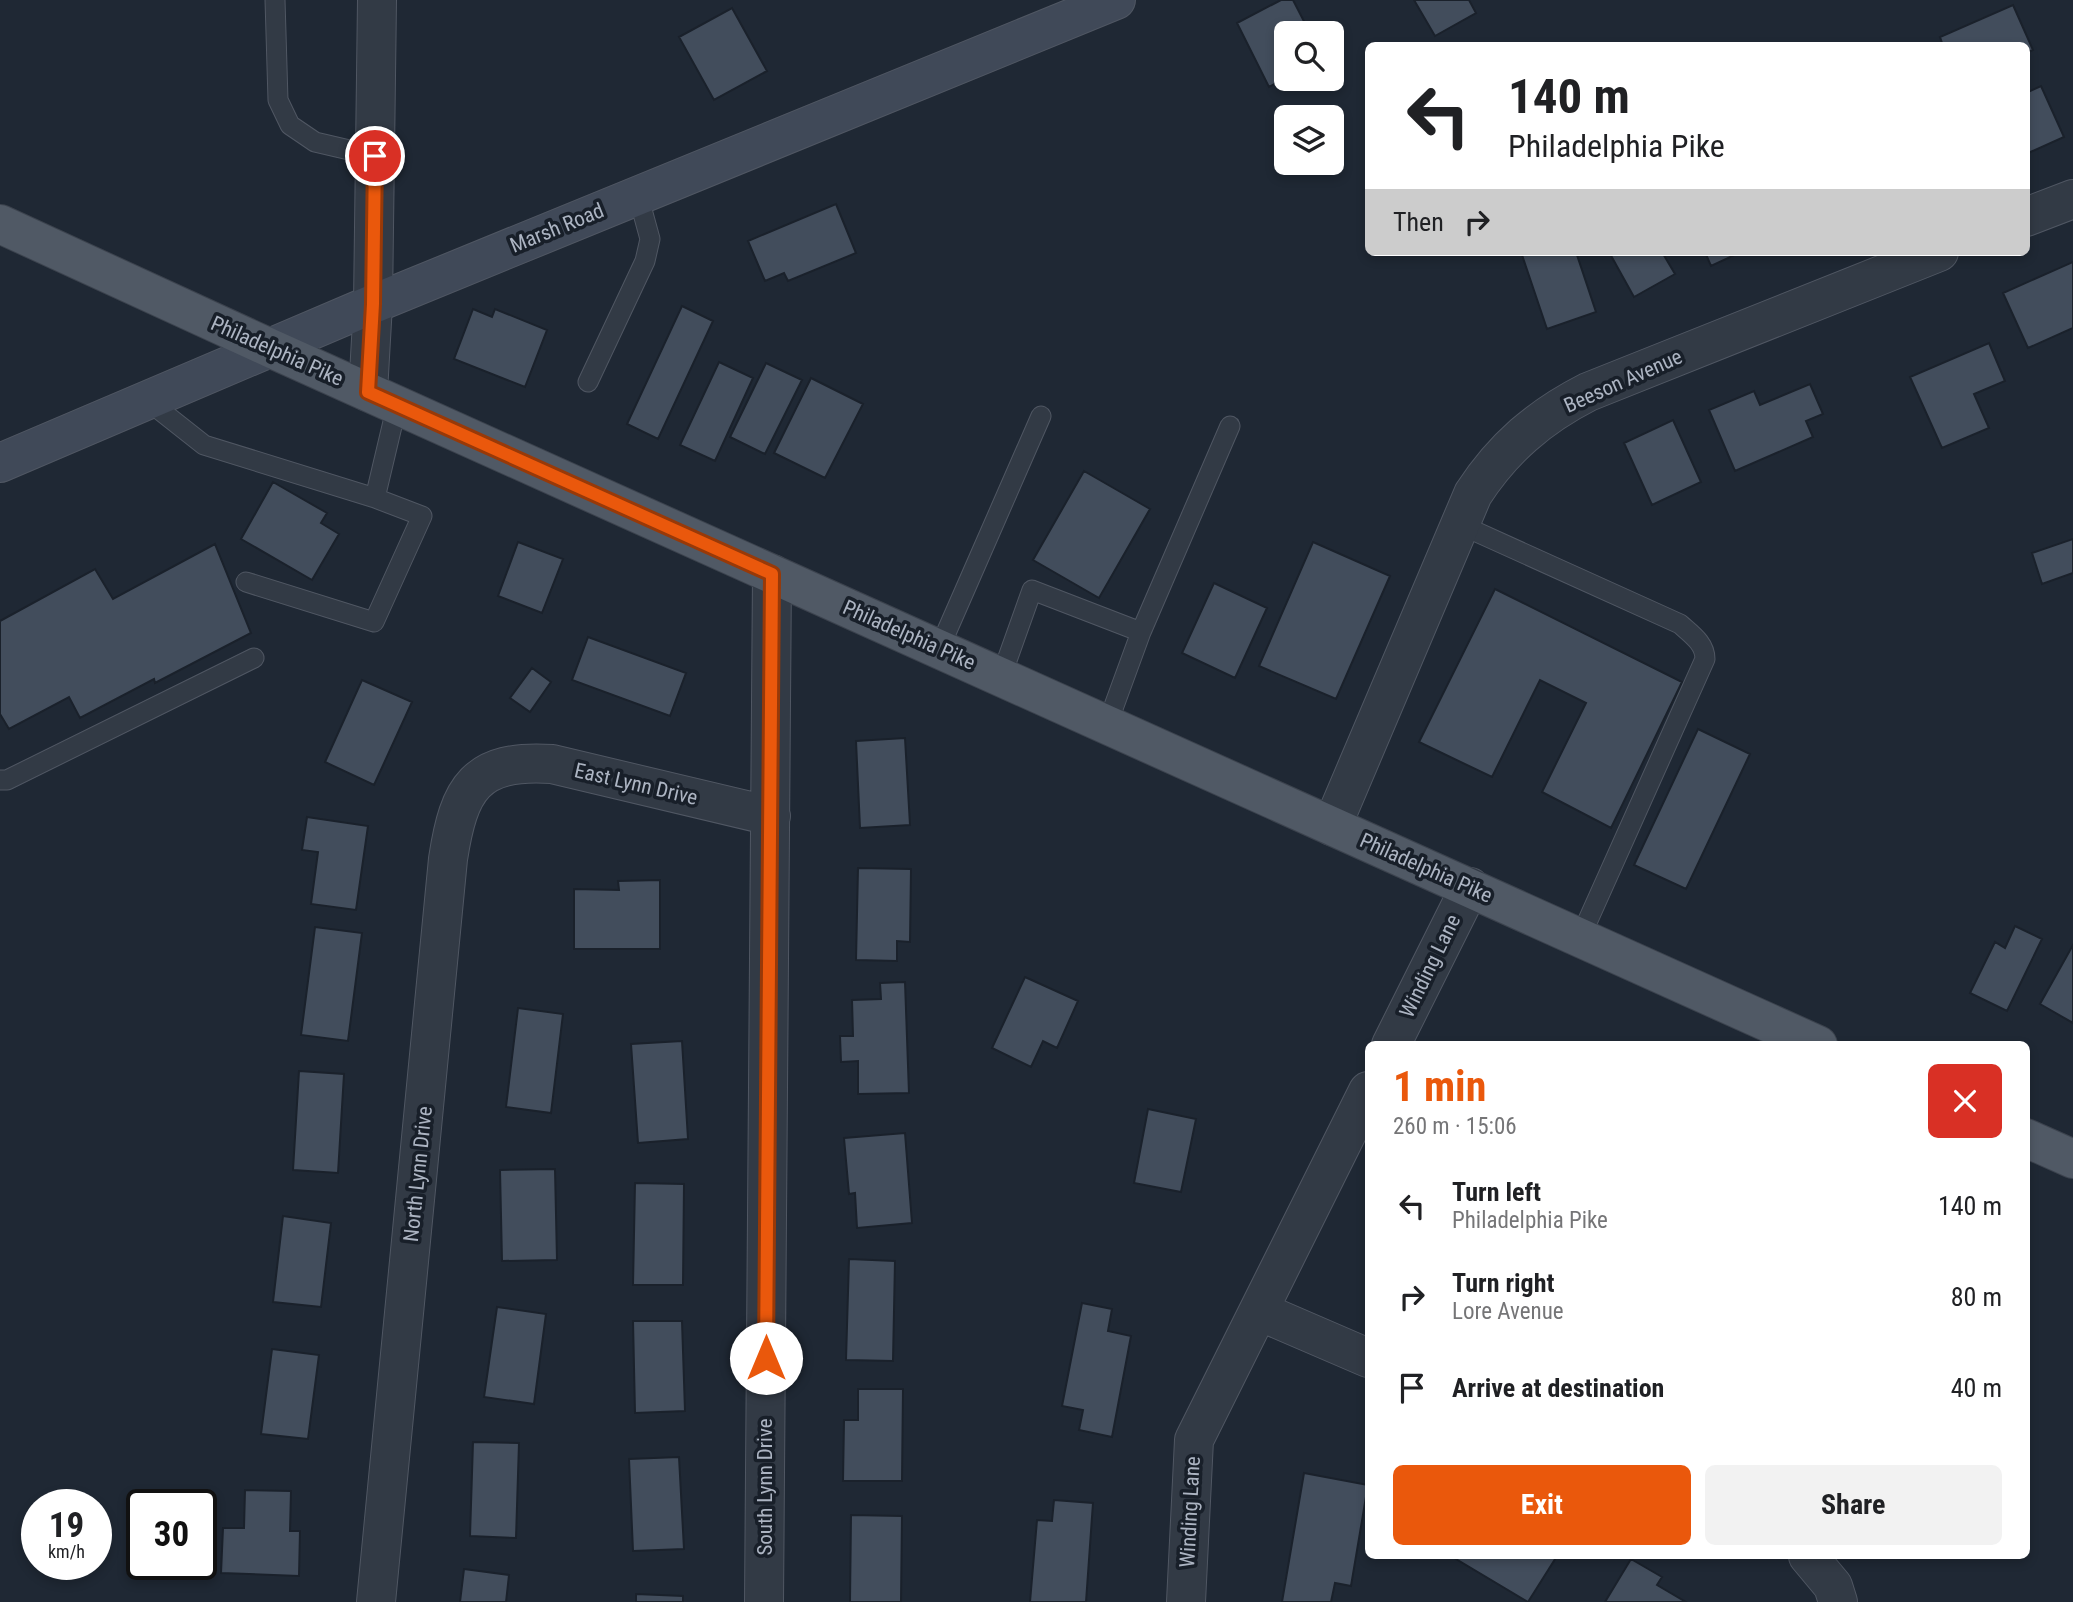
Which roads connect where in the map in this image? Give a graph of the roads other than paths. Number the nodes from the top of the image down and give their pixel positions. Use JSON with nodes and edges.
{"nodes":[{"id":1,"x":275,"y":0,"type":"edge"},
{"id":2,"x":377,"y":0,"type":"edge"},
{"id":3,"x":1116,"y":0,"type":"edge"},
{"id":4,"x":375,"y":156,"type":"junction"},
{"id":5,"x":638,"y":195,"type":"junction"},
{"id":6,"x":2073,"y":199,"type":"edge"},
{"id":7,"x":2030,"y":215,"type":"edge"},
{"id":8,"x":0,"y":224,"type":"edge"},
{"id":9,"x":1930,"y":256,"type":"edge"},
{"id":10,"x":373,"y":304,"type":"junction"},
{"id":11,"x":270,"y":348,"type":"junction"},
{"id":12,"x":588,"y":382,"type":"dead end"},
{"id":13,"x":383,"y":399,"type":"junction"},
{"id":14,"x":147,"y":400,"type":"junction"},
{"id":15,"x":1041,"y":416,"type":"dead end"},
{"id":16,"x":1230,"y":426,"type":"dead end"},
{"id":17,"x":0,"y":463,"type":"edge"},
{"id":18,"x":375,"y":498,"type":"junction"},
{"id":19,"x":1459,"y":524,"type":"junction"},
{"id":20,"x":772,"y":574,"type":"junction"},
{"id":21,"x":246,"y":582,"type":"dead end"},
{"id":22,"x":1142,"y":632,"type":"junction"},
{"id":23,"x":939,"y":649,"type":"junction"},
{"id":24,"x":254,"y":658,"type":"dead end"},
{"id":25,"x":1001,"y":677,"type":"junction"},
{"id":26,"x":1107,"y":725,"type":"junction"},
{"id":27,"x":501,"y":766,"type":"joint"},
{"id":28,"x":2,"y":775,"type":"edge"},
{"id":29,"x":771,"y":816,"type":"junction"},
{"id":30,"x":1332,"y":826,"type":"junction"},
{"id":31,"x":1470,"y":887,"type":"junction"},
{"id":32,"x":1580,"y":937,"type":"junction"},
{"id":33,"x":1393,"y":1041,"type":"edge"},
{"id":34,"x":1809,"y":1041,"type":"edge"},
{"id":35,"x":1365,"y":1097,"type":"edge"},
{"id":36,"x":2030,"y":1140,"type":"edge"},
{"id":37,"x":2073,"y":1159,"type":"edge"},
{"id":38,"x":1259,"y":1311,"type":"junction"},
{"id":39,"x":1365,"y":1357,"type":"edge"},
{"id":40,"x":1810,"y":1559,"type":"edge"},
{"id":41,"x":376,"y":1602,"type":"edge"},
{"id":42,"x":764,"y":1602,"type":"edge"},
{"id":43,"x":1186,"y":1602,"type":"edge"},
{"id":44,"x":1838,"y":1602,"type":"edge"}],
"edges":[{"from":1,"to":4,"type":"lane"},
{"from":2,"to":4,"type":"street"},
{"from":3,"to":5,"type":"main road","name":"Marsh Road"},
{"from":4,"to":10,"type":"street"},
{"from":5,"to":10,"type":"main road","name":"Marsh Road"},
{"from":5,"to":12,"type":"lane"},
{"from":6,"to":7,"type":"street"},
{"from":8,"to":11,"type":"main road","name":"Philadelphia Pike"},
{"from":9,"to":19,"type":"street","name":"Beeson Avenue"},
{"from":10,"to":11,"type":"main road","name":"Marsh Road"},
{"from":10,"to":13,"type":"street"},
{"from":11,"to":13,"type":"main road","name":"Philadelphia Pike"},
{"from":11,"to":14,"type":"main road","name":"Marsh Road"},
{"from":13,"to":18,"type":"lane"},
{"from":13,"to":20,"type":"main road","name":"Philadelphia Pike"},
{"from":14,"to":17,"type":"main road","name":"Marsh Road"},
{"from":14,"to":18,"type":"lane"},
{"from":15,"to":23,"type":"lane"},
{"from":16,"to":22,"type":"lane"},
{"from":18,"to":21,"type":"lane"},
{"from":19,"to":30,"type":"street","name":"Beeson Avenue"},
{"from":19,"to":32,"type":"lane"},
{"from":20,"to":23,"type":"main road","name":"Philadelphia Pike"},
{"from":20,"to":29,"type":"street","name":"South Lynn Drive"},
{"from":22,"to":25,"type":"lane"},
{"from":22,"to":26,"type":"lane"},
{"from":23,"to":25,"type":"main road","name":"Philadelphia Pike"},
{"from":24,"to":28,"type":"lane"},
{"from":25,"to":26,"type":"main road","name":"Philadelphia Pike"},
{"from":26,"to":30,"type":"main road","name":"Philadelphia Pike"},
{"from":27,"to":29,"type":"street","name":"East Lynn Drive"},
{"from":27,"to":41,"type":"street","name":"North Lynn Drive"},
{"from":29,"to":42,"type":"street","name":"South Lynn Drive"},
{"from":30,"to":31,"type":"main road","name":"Philadelphia Pike"},
{"from":31,"to":32,"type":"main road","name":"Philadelphia Pike"},
{"from":31,"to":33,"type":"street","name":"Winding Lane"},
{"from":32,"to":34,"type":"main road","name":"Philadelphia Pike"},
{"from":35,"to":38,"type":"street","name":"Winding Lane"},
{"from":36,"to":37,"type":"main road"},
{"from":38,"to":39,"type":"street"},
{"from":38,"to":43,"type":"street","name":"Winding Lane"},
{"from":40,"to":44,"type":"street"}]}
